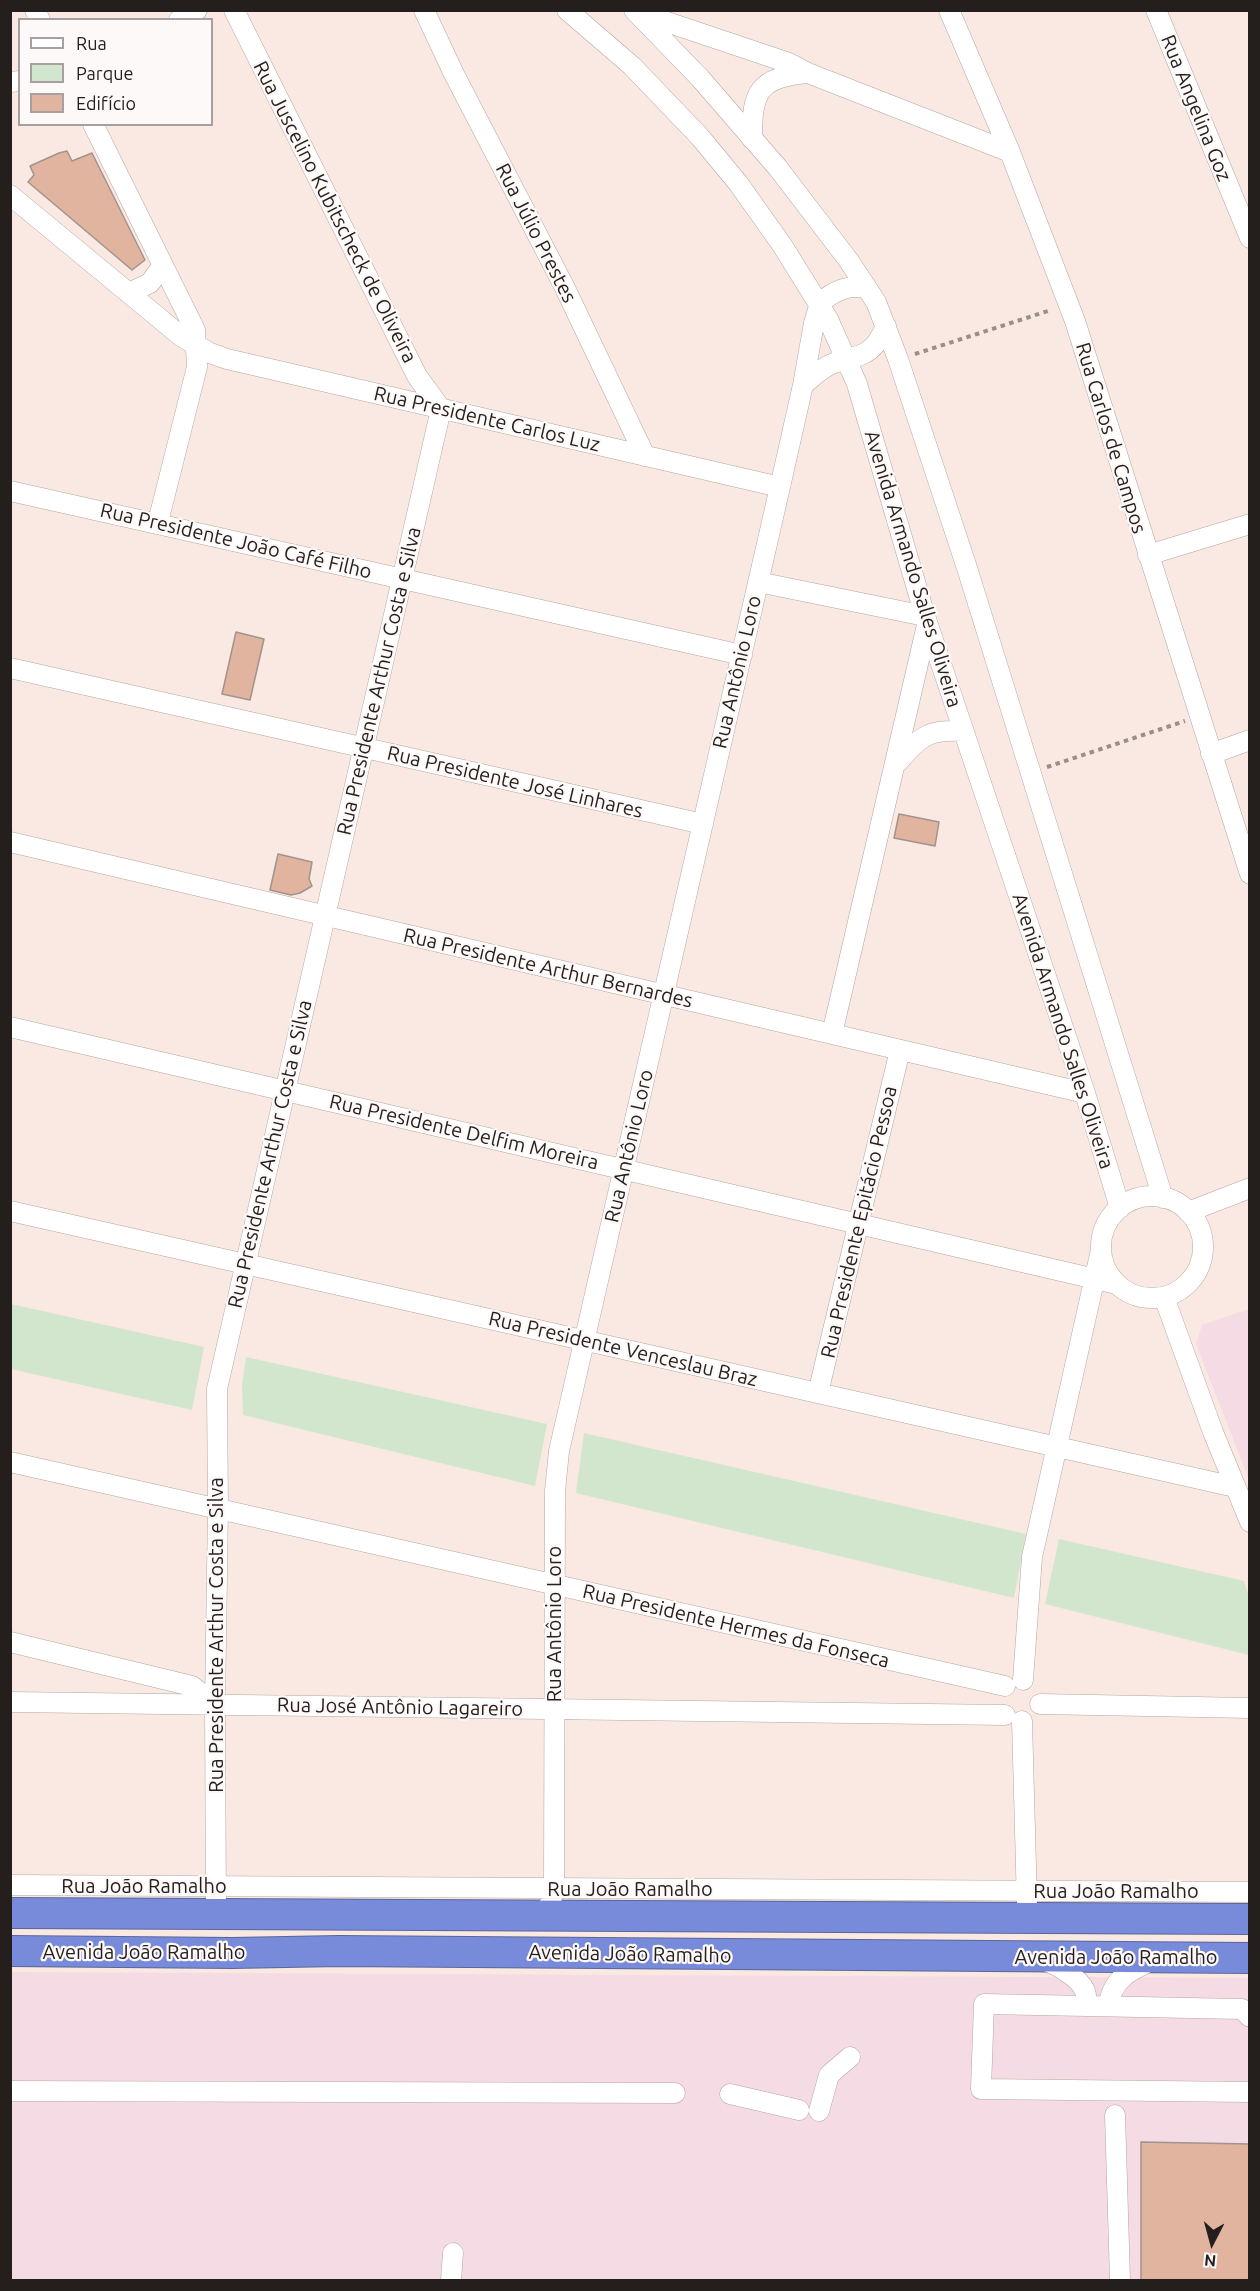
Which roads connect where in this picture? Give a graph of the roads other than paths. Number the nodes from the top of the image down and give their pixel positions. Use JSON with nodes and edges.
{"nodes":[{"id":1,"x":197,"y":10,"type":"edge"},
{"id":2,"x":234,"y":10,"type":"edge"},
{"id":3,"x":424,"y":10,"type":"edge"},
{"id":4,"x":567,"y":10,"type":"edge"},
{"id":5,"x":949,"y":10,"type":"edge"},
{"id":6,"x":1156,"y":10,"type":"edge"},
{"id":7,"x":634,"y":11,"type":"edge"},
{"id":8,"x":183,"y":18,"type":"edge"},
{"id":9,"x":808,"y":73,"type":"junction"},
{"id":10,"x":94,"y":126,"type":"edge"},
{"id":11,"x":752,"y":139,"type":"junction"},
{"id":12,"x":1010,"y":152,"type":"junction"},
{"id":13,"x":10,"y":195,"type":"edge"},
{"id":14,"x":1250,"y":238,"type":"edge"},
{"id":15,"x":163,"y":265,"type":"junction"},
{"id":16,"x":866,"y":286,"type":"junction"},
{"id":17,"x":129,"y":292,"type":"junction"},
{"id":18,"x":820,"y":303,"type":"junction"},
{"id":19,"x":886,"y":326,"type":"junction"},
{"id":20,"x":197,"y":345,"type":"junction"},
{"id":21,"x":848,"y":361,"type":"junction"},
{"id":22,"x":803,"y":385,"type":"junction"},
{"id":23,"x":441,"y":409,"type":"junction"},
{"id":24,"x":645,"y":456,"type":"junction"},
{"id":25,"x":780,"y":487,"type":"junction"},
{"id":26,"x":10,"y":491,"type":"edge"},
{"id":27,"x":158,"y":522,"type":"junction"},
{"id":28,"x":1250,"y":524,"type":"edge"},
{"id":29,"x":1148,"y":555,"type":"junction"},
{"id":30,"x":402,"y":579,"type":"junction"},
{"id":31,"x":758,"y":582,"type":"junction"},
{"id":32,"x":927,"y":620,"type":"junction"},
{"id":33,"x":742,"y":655,"type":"junction"},
{"id":34,"x":10,"y":668,"type":"edge"},
{"id":35,"x":964,"y":731,"type":"junction"},
{"id":36,"x":1250,"y":740,"type":"edge"},
{"id":37,"x":363,"y":747,"type":"junction"},
{"id":38,"x":1211,"y":753,"type":"junction"},
{"id":39,"x":896,"y":764,"type":"junction"},
{"id":40,"x":703,"y":824,"type":"junction"},
{"id":41,"x":10,"y":842,"type":"edge"},
{"id":42,"x":1250,"y":874,"type":"edge"},
{"id":43,"x":325,"y":916,"type":"junction"},
{"id":44,"x":664,"y":995,"type":"junction"},
{"id":45,"x":10,"y":1027,"type":"edge"},
{"id":46,"x":832,"y":1034,"type":"junction"},
{"id":47,"x":900,"y":1050,"type":"junction"},
{"id":48,"x":285,"y":1090,"type":"junction"},
{"id":49,"x":1085,"y":1093,"type":"junction"},
{"id":50,"x":624,"y":1170,"type":"junction"},
{"id":51,"x":1250,"y":1188,"type":"edge"},
{"id":52,"x":1163,"y":1198,"type":"junction"},
{"id":53,"x":1120,"y":1208,"type":"junction"},
{"id":54,"x":10,"y":1211,"type":"edge"},
{"id":55,"x":1188,"y":1212,"type":"junction"},
{"id":56,"x":858,"y":1224,"type":"junction"},
{"id":57,"x":1101,"y":1245,"type":"junction"},
{"id":58,"x":245,"y":1264,"type":"junction"},
{"id":59,"x":1059,"y":1270,"type":"junction"},
{"id":60,"x":1095,"y":1279,"type":"junction"},
{"id":61,"x":1120,"y":1286,"type":"junction"},
{"id":62,"x":1164,"y":1297,"type":"junction"},
{"id":63,"x":1085,"y":1322,"type":"junction"},
{"id":64,"x":585,"y":1340,"type":"junction"},
{"id":65,"x":818,"y":1393,"type":"junction"},
{"id":66,"x":1057,"y":1447,"type":"junction"},
{"id":67,"x":10,"y":1462,"type":"edge"},
{"id":68,"x":1242,"y":1494,"type":"edge"},
{"id":69,"x":218,"y":1509,"type":"junction"},
{"id":70,"x":1250,"y":1522,"type":"edge"},
{"id":71,"x":554,"y":1585,"type":"junction"},
{"id":72,"x":10,"y":1642,"type":"edge"},
{"id":73,"x":133,"y":1671,"type":"junction"},
{"id":74,"x":1014,"y":1683,"type":"junction"},
{"id":75,"x":10,"y":1702,"type":"edge"},
{"id":76,"x":126,"y":1702,"type":"junction"},
{"id":77,"x":215,"y":1704,"type":"junction"},
{"id":78,"x":1040,"y":1704,"type":"junction"},
{"id":79,"x":1250,"y":1708,"type":"edge"},
{"id":80,"x":554,"y":1709,"type":"junction"},
{"id":81,"x":1013,"y":1718,"type":"junction"},
{"id":82,"x":10,"y":1885,"type":"edge"},
{"id":83,"x":554,"y":1888,"type":"junction"},
{"id":84,"x":1250,"y":1892,"type":"edge"},
{"id":85,"x":215,"y":1900,"type":"junction"},
{"id":86,"x":1027,"y":1905,"type":"junction"},
{"id":87,"x":10,"y":1913,"type":"edge"},
{"id":88,"x":543,"y":1916,"type":"junction"},
{"id":89,"x":1250,"y":1920,"type":"edge"},
{"id":90,"x":10,"y":1951,"type":"edge"},
{"id":91,"x":339,"y":1951,"type":"junction"},
{"id":92,"x":232,"y":1953,"type":"junction"},
{"id":93,"x":1029,"y":1957,"type":"junction"},
{"id":94,"x":1162,"y":1958,"type":"junction"},
{"id":95,"x":1250,"y":1958,"type":"edge"},
{"id":96,"x":1086,"y":2006,"type":"junction"},
{"id":97,"x":1109,"y":2006,"type":"junction"},
{"id":98,"x":1250,"y":2017,"type":"edge"},
{"id":99,"x":850,"y":2057,"type":"dead end"},
{"id":100,"x":10,"y":2091,"type":"edge"},
{"id":101,"x":1250,"y":2092,"type":"edge"},
{"id":102,"x":675,"y":2093,"type":"dead end"},
{"id":103,"x":730,"y":2094,"type":"dead end"},
{"id":104,"x":799,"y":2110,"type":"dead end"},
{"id":105,"x":819,"y":2111,"type":"dead end"},
{"id":106,"x":1115,"y":2115,"type":"dead end"},
{"id":107,"x":453,"y":2253,"type":"dead end"},
{"id":108,"x":451,"y":2280,"type":"edge"},
{"id":109,"x":1120,"y":2280,"type":"edge"}],
"edges":[{"from":1,"to":8,"type":"street"},
{"from":2,"to":23,"type":"street","name":"Rua Juscelino Kubitscheck de Oliveira"},
{"from":3,"to":24,"type":"street","name":"Rua Júlio Prestes"},
{"from":4,"to":18,"type":"street","name":"Avenida Armando Salles Oliveira"},
{"from":5,"to":12,"type":"street","name":"Rua Carlos de Campos"},
{"from":6,"to":14,"type":"street","name":"Rua Angelina Goz"},
{"from":7,"to":9,"type":"street"},
{"from":7,"to":11,"type":"street"},
{"from":9,"to":11,"type":"street"},
{"from":9,"to":12,"type":"street"},
{"from":10,"to":15,"type":"street"},
{"from":11,"to":16,"type":"street"},
{"from":12,"to":29,"type":"street","name":"Rua Carlos de Campos"},
{"from":13,"to":17,"type":"street","name":"Rua Presidente Carlos Luz"},
{"from":15,"to":17,"type":"street"},
{"from":15,"to":20,"type":"street"},
{"from":16,"to":18,"type":"street"},
{"from":16,"to":19,"type":"street"},
{"from":17,"to":20,"type":"street","name":"Rua Presidente Carlos Luz"},
{"from":18,"to":21,"type":"street","name":"Avenida Armando Salles Oliveira"},
{"from":18,"to":22,"type":"street","name":"Rua Antônio Loro"},
{"from":19,"to":21,"type":"street"},
{"from":19,"to":52,"type":"street"},
{"from":20,"to":23,"type":"street","name":"Rua Presidente Carlos Luz"},
{"from":20,"to":27,"type":"street"},
{"from":21,"to":22,"type":"street"},
{"from":21,"to":32,"type":"street","name":"Avenida Armando Salles Oliveira"},
{"from":22,"to":25,"type":"street","name":"Rua Antônio Loro"},
{"from":23,"to":24,"type":"street","name":"Rua Presidente Carlos Luz"},
{"from":23,"to":30,"type":"street","name":"Rua Presidente Arthur Costa e Silva"},
{"from":24,"to":25,"type":"street","name":"Rua Presidente Carlos Luz"},
{"from":25,"to":31,"type":"street","name":"Rua Antônio Loro"},
{"from":26,"to":27,"type":"street","name":"Rua Presidente João Café Filho"},
{"from":27,"to":30,"type":"street","name":"Rua Presidente João Café Filho"},
{"from":28,"to":29,"type":"street"},
{"from":29,"to":38,"type":"street","name":"Rua Carlos de Campos"},
{"from":30,"to":33,"type":"street","name":"Rua Presidente João Café Filho"},
{"from":30,"to":37,"type":"street","name":"Rua Presidente Arthur Costa e Silva"},
{"from":31,"to":32,"type":"street"},
{"from":31,"to":33,"type":"street","name":"Rua Antônio Loro"},
{"from":32,"to":35,"type":"street","name":"Avenida Armando Salles Oliveira"},
{"from":32,"to":39,"type":"street"},
{"from":33,"to":40,"type":"street","name":"Rua Antônio Loro"},
{"from":34,"to":37,"type":"street","name":"Rua Presidente José Linhares"},
{"from":35,"to":39,"type":"street"},
{"from":35,"to":49,"type":"street","name":"Avenida Armando Salles Oliveira"},
{"from":36,"to":38,"type":"street"},
{"from":37,"to":40,"type":"street","name":"Rua Presidente José Linhares"},
{"from":37,"to":43,"type":"street","name":"Rua Presidente Arthur Costa e Silva"},
{"from":38,"to":42,"type":"street","name":"Rua Carlos de Campos"},
{"from":39,"to":46,"type":"street"},
{"from":40,"to":44,"type":"street","name":"Rua Antônio Loro"},
{"from":41,"to":43,"type":"street","name":"Rua Presidente Arthur Bernardes"},
{"from":43,"to":44,"type":"street","name":"Rua Presidente Arthur Bernardes"},
{"from":43,"to":48,"type":"street","name":"Rua Presidente Arthur Costa e Silva"},
{"from":44,"to":46,"type":"street","name":"Rua Presidente Arthur Bernardes"},
{"from":44,"to":50,"type":"street","name":"Rua Antônio Loro"},
{"from":45,"to":48,"type":"street","name":"Rua Presidente Delfim Moreira"},
{"from":46,"to":47,"type":"street","name":"Rua Presidente Arthur Bernardes"},
{"from":47,"to":49,"type":"street","name":"Rua Presidente Arthur Bernardes"},
{"from":47,"to":56,"type":"street","name":"Rua Presidente Epitácio Pessoa"},
{"from":48,"to":50,"type":"street","name":"Rua Presidente Delfim Moreira"},
{"from":48,"to":58,"type":"street","name":"Rua Presidente Arthur Costa e Silva"},
{"from":49,"to":53,"type":"street","name":"Avenida Armando Salles Oliveira"},
{"from":50,"to":56,"type":"street","name":"Rua Presidente Delfim Moreira"},
{"from":50,"to":64,"type":"street","name":"Rua Antônio Loro"},
{"from":51,"to":55,"type":"street"},
{"from":52,"to":53,"type":"street"},
{"from":52,"to":55,"type":"street"},
{"from":53,"to":57,"type":"street"},
{"from":54,"to":58,"type":"street","name":"Rua Presidente Venceslau Braz"},
{"from":55,"to":62,"type":"street"},
{"from":56,"to":59,"type":"street","name":"Rua Presidente Delfim Moreira"},
{"from":56,"to":65,"type":"street","name":"Rua Presidente Epitácio Pessoa"},
{"from":57,"to":59,"type":"street"},
{"from":57,"to":60,"type":"street"},
{"from":57,"to":61,"type":"street"},
{"from":58,"to":64,"type":"street","name":"Rua Presidente Venceslau Braz"},
{"from":58,"to":69,"type":"street","name":"Rua Presidente Arthur Costa e Silva"},
{"from":59,"to":60,"type":"street","name":"Rua Presidente Delfim Moreira"},
{"from":60,"to":61,"type":"street","name":"Rua Presidente Delfim Moreira"},
{"from":60,"to":63,"type":"street"},
{"from":61,"to":62,"type":"street"},
{"from":61,"to":63,"type":"street"},
{"from":62,"to":68,"type":"street"},
{"from":63,"to":66,"type":"street"},
{"from":64,"to":65,"type":"street","name":"Rua Presidente Venceslau Braz"},
{"from":64,"to":71,"type":"street","name":"Rua Antônio Loro"},
{"from":65,"to":66,"type":"street","name":"Rua Presidente Venceslau Braz"},
{"from":66,"to":68,"type":"street","name":"Rua Presidente Venceslau Braz"},
{"from":66,"to":74,"type":"street"},
{"from":67,"to":69,"type":"street","name":"Rua Presidente Hermes da Fonseca"},
{"from":68,"to":70,"type":"street"},
{"from":69,"to":71,"type":"street","name":"Rua Presidente Hermes da Fonseca"},
{"from":69,"to":77,"type":"street","name":"Rua Presidente Arthur Costa e Silva"},
{"from":71,"to":74,"type":"street","name":"Rua Presidente Hermes da Fonseca"},
{"from":71,"to":80,"type":"street","name":"Rua Antônio Loro"},
{"from":72,"to":73,"type":"street"},
{"from":73,"to":76,"type":"street"},
{"from":73,"to":77,"type":"street"},
{"from":74,"to":78,"type":"street"},
{"from":74,"to":81,"type":"street"},
{"from":75,"to":76,"type":"street","name":"Rua José Antônio Lagareiro"},
{"from":76,"to":77,"type":"street","name":"Rua José Antônio Lagareiro"},
{"from":77,"to":80,"type":"street","name":"Rua José Antônio Lagareiro"},
{"from":77,"to":85,"type":"street","name":"Rua Presidente Arthur Costa e Silva"},
{"from":78,"to":79,"type":"street"},
{"from":78,"to":81,"type":"street"},
{"from":80,"to":81,"type":"street","name":"Rua José Antônio Lagareiro"},
{"from":80,"to":83,"type":"street","name":"Rua Antônio Loro"},
{"from":81,"to":86,"type":"street"},
{"from":82,"to":85,"type":"street","name":"Rua João Ramalho"},
{"from":83,"to":85,"type":"street","name":"Rua João Ramalho"},
{"from":83,"to":86,"type":"street","name":"Rua João Ramalho"},
{"from":83,"to":88,"type":"street","name":"Rua Antônio Loro"},
{"from":84,"to":86,"type":"street","name":"Rua João Ramalho"},
{"from":85,"to":87,"type":"highway","name":"Avenida João Ramalho"},
{"from":85,"to":88,"type":"highway","name":"Avenida João Ramalho"},
{"from":85,"to":92,"type":"highway"},
{"from":86,"to":88,"type":"highway","name":"Avenida João Ramalho"},
{"from":86,"to":89,"type":"highway","name":"Avenida João Ramalho"},
{"from":88,"to":91,"type":"highway"},
{"from":90,"to":92,"type":"highway","name":"Avenida João Ramalho"},
{"from":91,"to":92,"type":"highway","name":"Avenida João Ramalho"},
{"from":91,"to":93,"type":"highway","name":"Avenida João Ramalho"},
{"from":93,"to":94,"type":"highway","name":"Avenida João Ramalho"},
{"from":93,"to":96,"type":"street"},
{"from":94,"to":95,"type":"highway","name":"Avenida João Ramalho"},
{"from":94,"to":97,"type":"street"},
{"from":96,"to":97,"type":"street"},
{"from":96,"to":101,"type":"street"},
{"from":97,"to":98,"type":"street"},
{"from":99,"to":105,"type":"street"},
{"from":100,"to":102,"type":"street"},
{"from":103,"to":104,"type":"street"},
{"from":106,"to":109,"type":"street"},
{"from":107,"to":108,"type":"street"}]}
